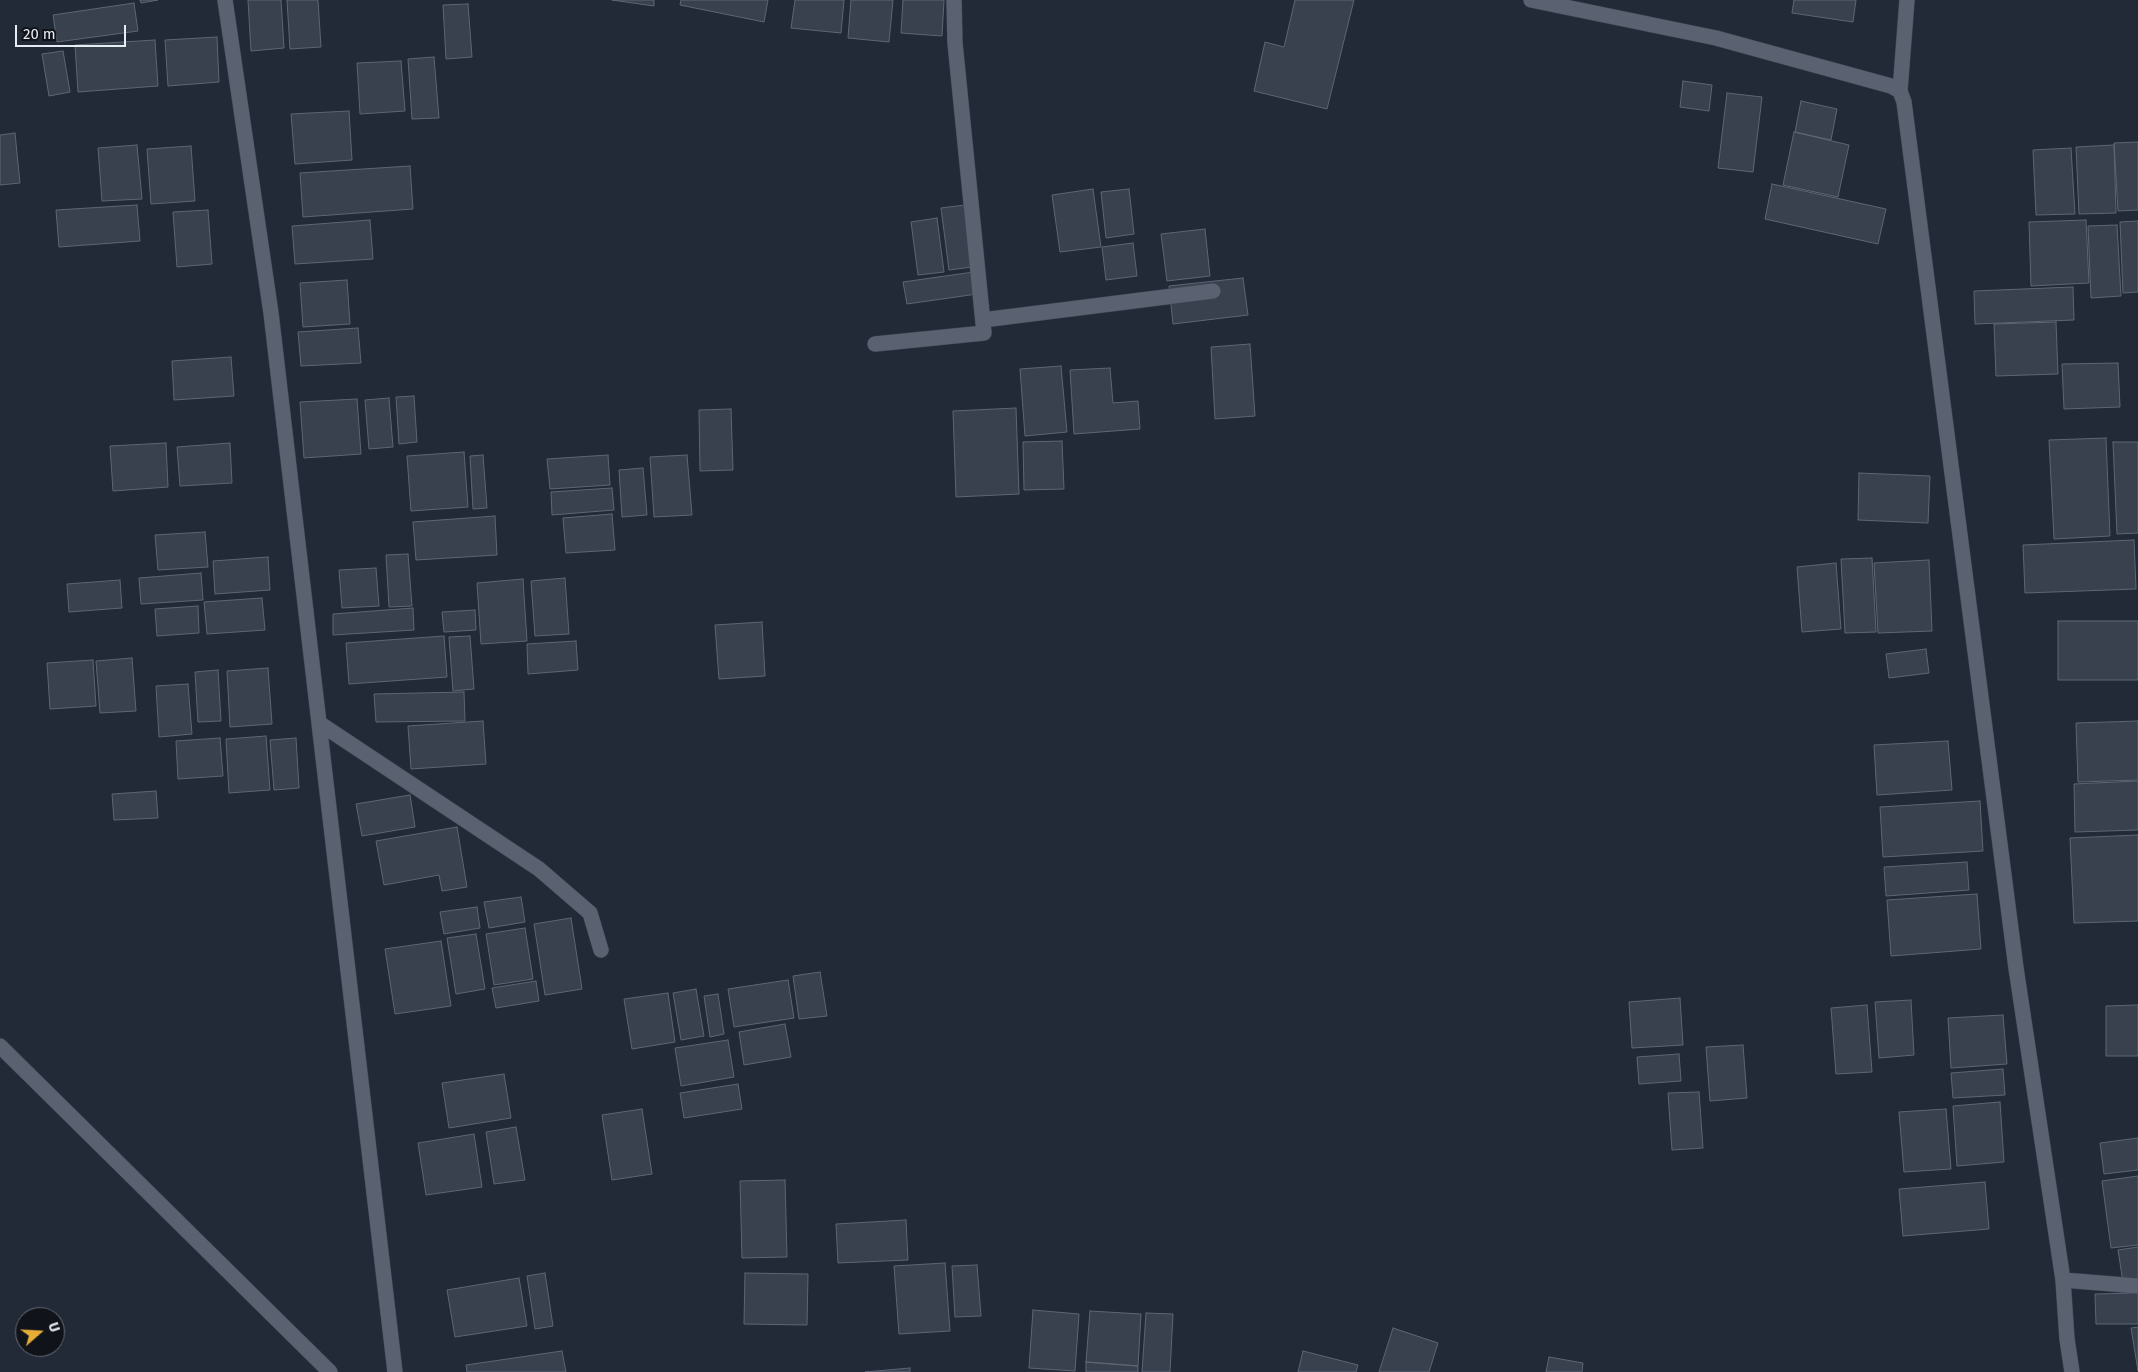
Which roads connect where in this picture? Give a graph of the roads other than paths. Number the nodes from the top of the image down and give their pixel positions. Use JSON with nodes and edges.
{"nodes":[{"id":1,"x":225,"y":0,"type":"edge"},
{"id":2,"x":954,"y":0,"type":"edge"},
{"id":3,"x":1531,"y":0,"type":"edge"},
{"id":4,"x":1907,"y":0,"type":"edge"},
{"id":5,"x":1900,"y":91,"type":"junction"},
{"id":6,"x":1213,"y":291,"type":"dead end"},
{"id":7,"x":982,"y":320,"type":"junction"},
{"id":8,"x":875,"y":344,"type":"dead end"},
{"id":9,"x":319,"y":722,"type":"junction"},
{"id":10,"x":601,"y":950,"type":"dead end"},
{"id":11,"x":0,"y":1046,"type":"edge"},
{"id":12,"x":2063,"y":1280,"type":"junction"},
{"id":13,"x":2138,"y":1286,"type":"edge"},
{"id":14,"x":330,"y":1372,"type":"edge"},
{"id":15,"x":395,"y":1372,"type":"edge"},
{"id":16,"x":2072,"y":1372,"type":"edge"}],
"edges":[{"from":1,"to":9,"type":"street"},
{"from":2,"to":7,"type":"street"},
{"from":3,"to":5,"type":"street"},
{"from":4,"to":5,"type":"street"},
{"from":5,"to":12,"type":"street"},
{"from":6,"to":7,"type":"street"},
{"from":7,"to":8,"type":"street"},
{"from":9,"to":10,"type":"street"},
{"from":9,"to":15,"type":"street"},
{"from":11,"to":14,"type":"street"},
{"from":12,"to":13,"type":"street"},
{"from":12,"to":16,"type":"street"}]}
